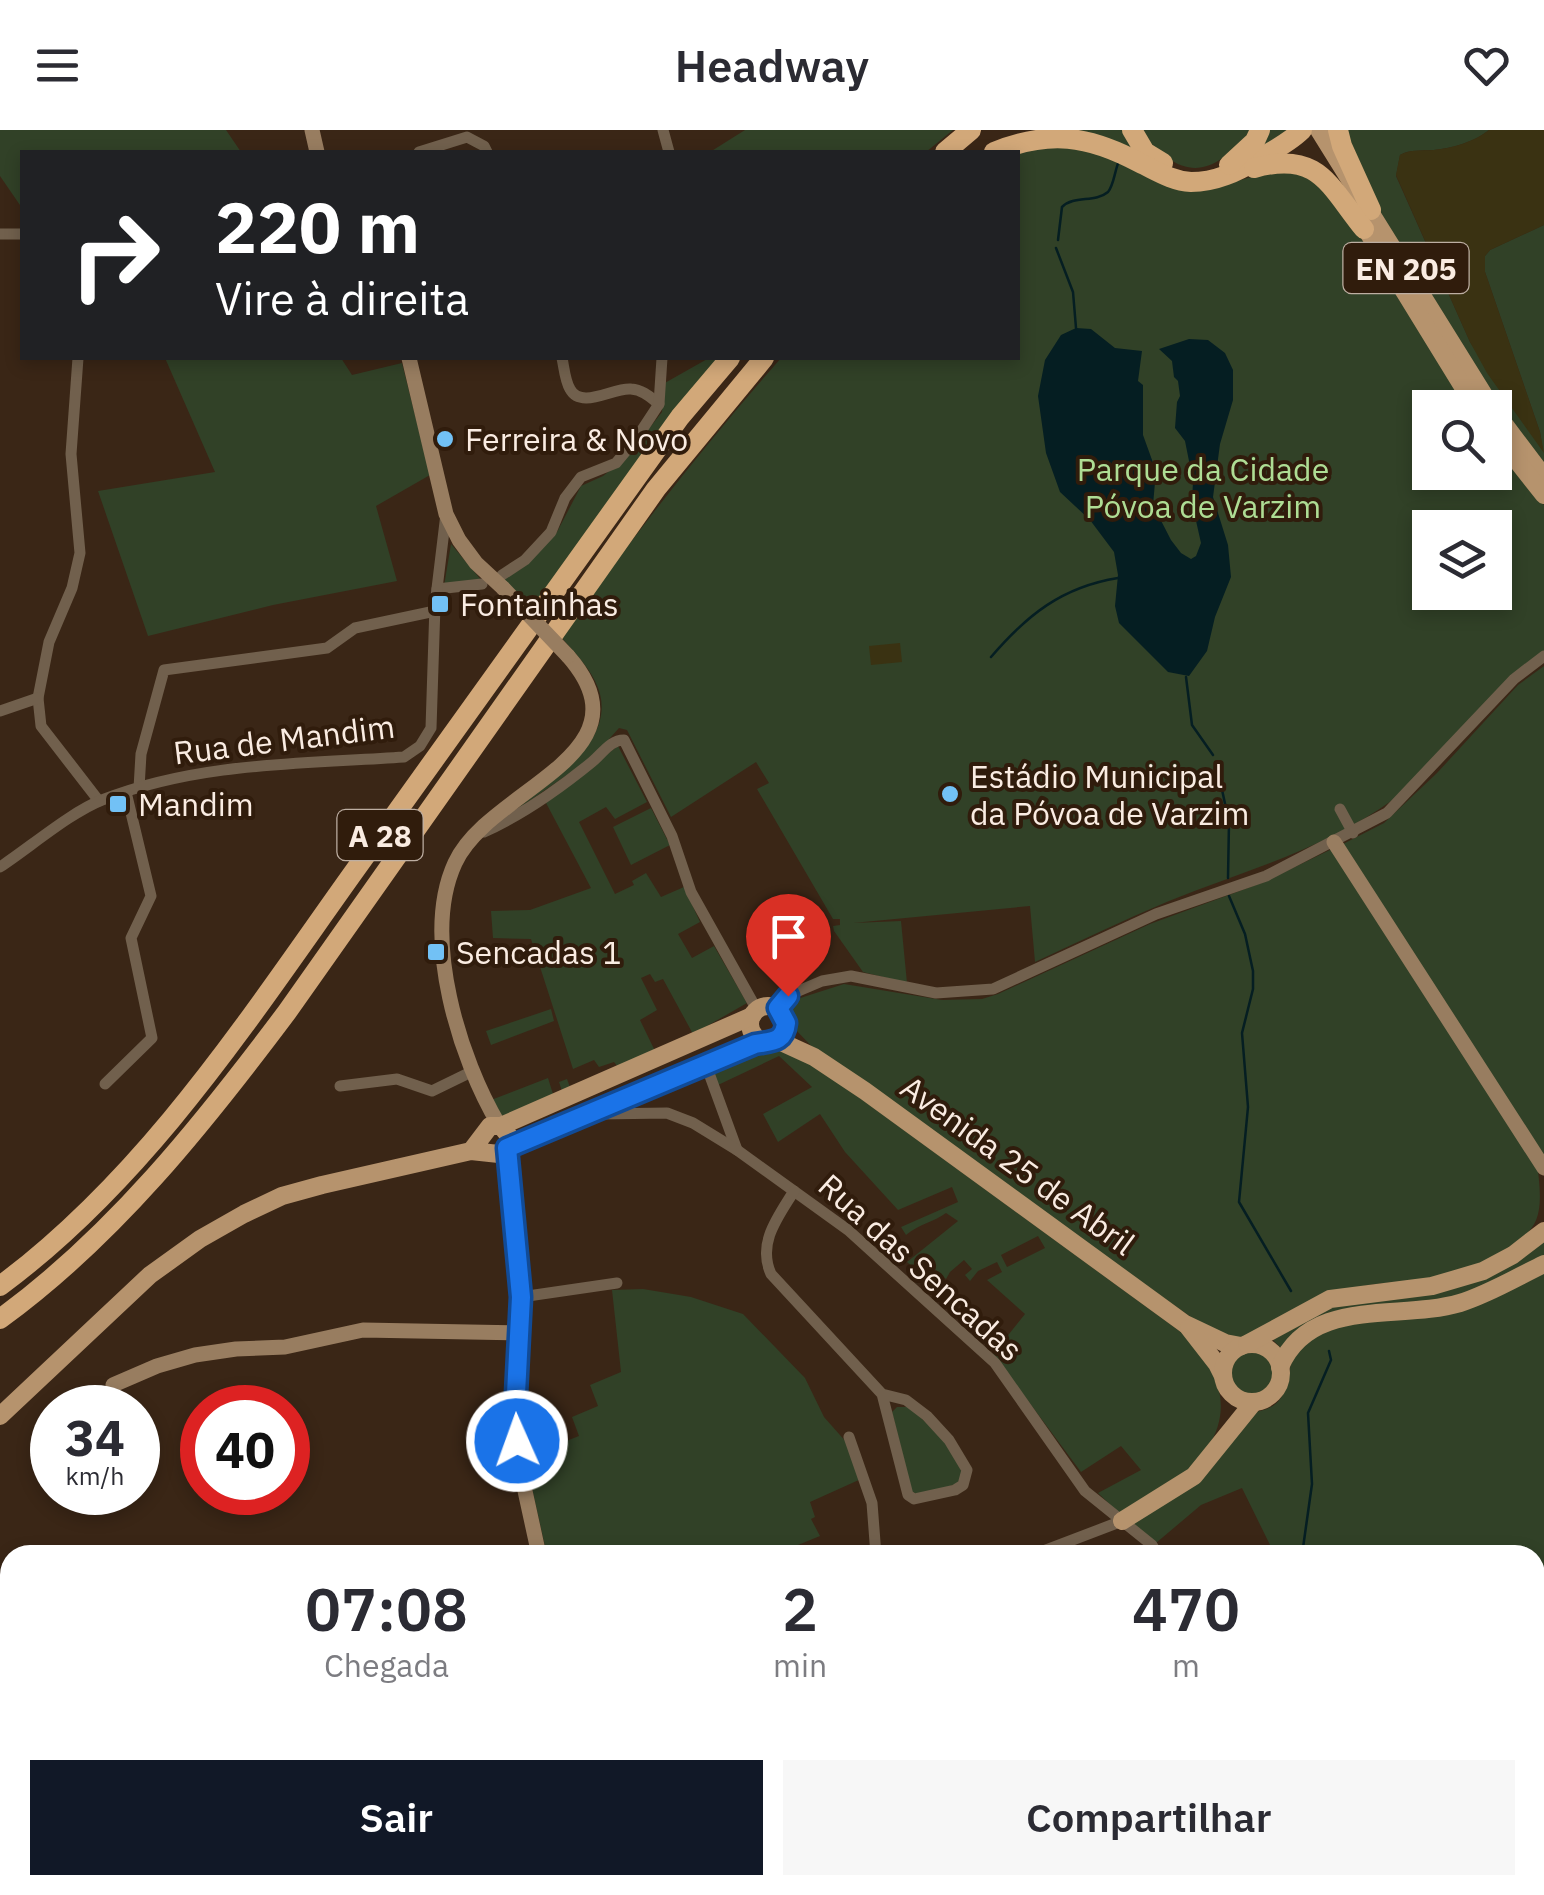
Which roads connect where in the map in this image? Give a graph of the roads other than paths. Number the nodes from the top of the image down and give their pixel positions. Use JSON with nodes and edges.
{"nodes":[{"id":1,"x":971,"y":130,"type":"edge"},
{"id":2,"x":1009,"y":130,"type":"edge"},
{"id":3,"x":1132,"y":130,"type":"edge"},
{"id":4,"x":1260,"y":130,"type":"edge"},
{"id":5,"x":1305,"y":130,"type":"edge"},
{"id":6,"x":1319,"y":130,"type":"edge"},
{"id":7,"x":1338,"y":130,"type":"edge"},
{"id":8,"x":425,"y":150,"type":"edge"},
{"id":9,"x":485,"y":150,"type":"edge"},
{"id":10,"x":947,"y":150,"type":"edge"},
{"id":11,"x":983,"y":150,"type":"edge"},
{"id":12,"x":999,"y":150,"type":"edge"},
{"id":13,"x":1242,"y":170,"type":"junction"},
{"id":14,"x":1368,"y":220,"type":"junction"},
{"id":15,"x":78,"y":360,"type":"edge"},
{"id":16,"x":408,"y":360,"type":"edge"},
{"id":17,"x":562,"y":360,"type":"edge"},
{"id":18,"x":662,"y":360,"type":"edge"},
{"id":19,"x":728,"y":360,"type":"edge"},
{"id":20,"x":762,"y":360,"type":"edge"},
{"id":21,"x":1466,"y":390,"type":"edge"},
{"id":22,"x":1481,"y":390,"type":"edge"},
{"id":23,"x":659,"y":404,"type":"junction"},
{"id":24,"x":1512,"y":434,"type":"edge"},
{"id":25,"x":1512,"y":455,"type":"edge"},
{"id":26,"x":1544,"y":478,"type":"edge"},
{"id":27,"x":1544,"y":495,"type":"edge"},
{"id":28,"x":446,"y":514,"type":"junction"},
{"id":29,"x":502,"y":582,"type":"junction"},
{"id":30,"x":482,"y":584,"type":"dead end"},
{"id":31,"x":437,"y":589,"type":"junction"},
{"id":32,"x":434,"y":611,"type":"junction"},
{"id":33,"x":1544,"y":656,"type":"edge"},
{"id":34,"x":38,"y":698,"type":"junction"},
{"id":35,"x":0,"y":711,"type":"edge"},
{"id":36,"x":133,"y":790,"type":"junction"},
{"id":37,"x":99,"y":801,"type":"junction"},
{"id":38,"x":1340,"y":808,"type":"dead end"},
{"id":39,"x":1353,"y":832,"type":"junction"},
{"id":40,"x":474,"y":836,"type":"junction"},
{"id":41,"x":1334,"y":842,"type":"junction"},
{"id":42,"x":0,"y":867,"type":"edge"},
{"id":43,"x":754,"y":1013,"type":"junction"},
{"id":44,"x":782,"y":1016,"type":"junction"},
{"id":45,"x":771,"y":1041,"type":"junction"},
{"id":46,"x":814,"y":1056,"type":"junction"},
{"id":47,"x":706,"y":1066,"type":"junction"},
{"id":48,"x":473,"y":1071,"type":"junction"},
{"id":49,"x":106,"y":1084,"type":"dead end"},
{"id":50,"x":340,"y":1086,"type":"dead end"},
{"id":51,"x":541,"y":1108,"type":"junction"},
{"id":52,"x":590,"y":1115,"type":"junction"},
{"id":53,"x":552,"y":1132,"type":"junction"},
{"id":54,"x":496,"y":1139,"type":"junction"},
{"id":55,"x":737,"y":1150,"type":"junction"},
{"id":56,"x":1542,"y":1169,"type":"edge"},
{"id":57,"x":794,"y":1191,"type":"junction"},
{"id":58,"x":1544,"y":1231,"type":"edge"},
{"id":59,"x":1544,"y":1264,"type":"edge"},
{"id":60,"x":617,"y":1284,"type":"dead end"},
{"id":61,"x":0,"y":1286,"type":"edge"},
{"id":62,"x":521,"y":1297,"type":"junction"},
{"id":63,"x":0,"y":1319,"type":"edge"},
{"id":64,"x":1186,"y":1324,"type":"junction"},
{"id":65,"x":518,"y":1333,"type":"junction"},
{"id":66,"x":1244,"y":1345,"type":"junction"},
{"id":67,"x":1280,"y":1367,"type":"junction"},
{"id":68,"x":116,"y":1385,"type":"edge"},
{"id":69,"x":1226,"y":1385,"type":"junction"},
{"id":70,"x":882,"y":1394,"type":"junction"},
{"id":71,"x":1252,"y":1403,"type":"junction"},
{"id":72,"x":0,"y":1416,"type":"edge"},
{"id":73,"x":849,"y":1437,"type":"dead end"},
{"id":74,"x":1224,"y":1438,"type":"junction"},
{"id":75,"x":1122,"y":1520,"type":"junction"},
{"id":76,"x":537,"y":1545,"type":"edge"},
{"id":77,"x":875,"y":1545,"type":"edge"},
{"id":78,"x":1058,"y":1545,"type":"edge"},
{"id":79,"x":1152,"y":1545,"type":"edge"}],
"edges":[{"from":1,"to":10,"type":"highway"},
{"from":2,"to":11,"type":"highway"},
{"from":3,"to":4,"type":"highway"},
{"from":5,"to":13,"type":"highway"},
{"from":5,"to":14,"type":"main road","number":"EN 205"},
{"from":6,"to":14,"type":"main road","number":"EN 205"},
{"from":7,"to":14,"type":"highway"},
{"from":8,"to":9,"type":"street"},
{"from":12,"to":13,"type":"highway"},
{"from":13,"to":14,"type":"highway"},
{"from":14,"to":21,"type":"main road","number":"EN 205"},
{"from":14,"to":22,"type":"main road","number":"EN 205"},
{"from":15,"to":34,"type":"street"},
{"from":16,"to":28,"type":"street"},
{"from":17,"to":23,"type":"street"},
{"from":18,"to":23,"type":"street"},
{"from":19,"to":61,"type":"highway","number":"A 28"},
{"from":20,"to":63,"type":"highway","number":"A 28"},
{"from":23,"to":29,"type":"street"},
{"from":24,"to":26,"type":"main road","number":"EN 205"},
{"from":25,"to":27,"type":"main road"},
{"from":28,"to":29,"type":"street"},
{"from":28,"to":31,"type":"street","name":"Rua de Mandim"},
{"from":29,"to":40,"type":"street","bridge":true},
{"from":30,"to":31,"type":"street"},
{"from":31,"to":32,"type":"street","name":"Rua de Mandim"},
{"from":32,"to":36,"type":"street"},
{"from":32,"to":36,"type":"street","name":"Rua de Mandim"},
{"from":33,"to":39,"type":"street"},
{"from":34,"to":35,"type":"street"},
{"from":34,"to":37,"type":"street"},
{"from":36,"to":37,"type":"street","name":"Rua de Mandim"},
{"from":36,"to":49,"type":"street"},
{"from":37,"to":42,"type":"street","name":"Rua de Mandim"},
{"from":38,"to":39,"type":"street"},
{"from":39,"to":41,"type":"street"},
{"from":40,"to":43,"type":"street"},
{"from":40,"to":48,"type":"street"},
{"from":41,"to":44,"type":"street"},
{"from":41,"to":56,"type":"street"},
{"from":43,"to":44,"type":"main road"},
{"from":43,"to":45,"type":"main road"},
{"from":43,"to":51,"type":"main road"},
{"from":44,"to":45,"type":"main road"},
{"from":44,"to":46,"type":"main road","name":"Avenida 25 de Abril"},
{"from":45,"to":46,"type":"main road","name":"Avenida 25 de Abril"},
{"from":45,"to":47,"type":"main road"},
{"from":46,"to":64,"type":"main road","name":"Avenida 25 de Abril"},
{"from":47,"to":52,"type":"main road"},
{"from":47,"to":55,"type":"street"},
{"from":48,"to":50,"type":"street"},
{"from":48,"to":54,"type":"street"},
{"from":51,"to":53,"type":"main road"},
{"from":51,"to":54,"type":"main road"},
{"from":52,"to":53,"type":"main road"},
{"from":52,"to":55,"type":"street","name":"Rua das Sencadas"},
{"from":53,"to":54,"type":"main road"},
{"from":54,"to":62,"type":"street"},
{"from":54,"to":72,"type":"main road"},
{"from":55,"to":57,"type":"street","name":"Rua das Sencadas"},
{"from":57,"to":70,"type":"street"},
{"from":57,"to":75,"type":"street","name":"Rua das Sencadas"},
{"from":58,"to":66,"type":"main road"},
{"from":59,"to":67,"type":"main road"},
{"from":60,"to":62,"type":"street"},
{"from":62,"to":65,"type":"street"},
{"from":64,"to":66,"type":"main road","name":"Avenida 25 de Abril"},
{"from":64,"to":69,"type":"main road","name":"Avenida 25 de Abril"},
{"from":65,"to":68,"type":"street"},
{"from":65,"to":76,"type":"street"},
{"from":66,"to":67,"type":"main road","name":"Avenida 25 de Abril"},
{"from":66,"to":69,"type":"main road"},
{"from":67,"to":71,"type":"main road"},
{"from":69,"to":71,"type":"main road"},
{"from":69,"to":74,"type":"main road"},
{"from":70,"to":70,"type":"street"},
{"from":71,"to":74,"type":"main road"},
{"from":73,"to":77,"type":"street"},
{"from":74,"to":75,"type":"main road"},
{"from":75,"to":78,"type":"street"},
{"from":75,"to":79,"type":"street","name":"Rua das Sencadas"}]}
